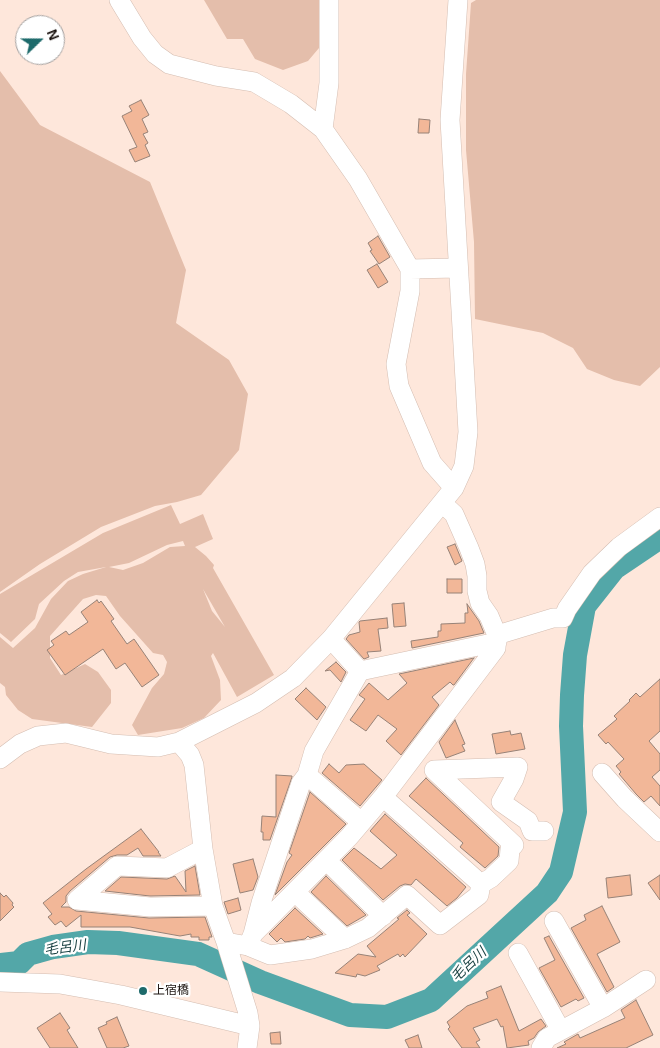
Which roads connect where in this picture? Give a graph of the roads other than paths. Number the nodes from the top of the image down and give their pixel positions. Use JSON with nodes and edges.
{"nodes":[{"id":1,"x":119,"y":0,"type":"edge"},
{"id":2,"x":329,"y":0,"type":"edge"},
{"id":3,"x":458,"y":0,"type":"edge"},
{"id":4,"x":323,"y":129,"type":"junction"},
{"id":5,"x":457,"y":268,"type":"junction"},
{"id":6,"x":410,"y":269,"type":"junction"},
{"id":7,"x":454,"y":488,"type":"junction"},
{"id":8,"x":442,"y":503,"type":"junction"},
{"id":9,"x":660,"y":517,"type":"edge"},
{"id":10,"x":331,"y":639,"type":"junction"},
{"id":11,"x":497,"y":639,"type":"junction"},
{"id":12,"x":360,"y":671,"type":"junction"},
{"id":13,"x":183,"y":740,"type":"junction"},
{"id":14,"x":0,"y":759,"type":"edge"},
{"id":15,"x":403,"y":770,"type":"junction"},
{"id":16,"x":434,"y":770,"type":"junction"},
{"id":17,"x":602,"y":773,"type":"dead end"},
{"id":18,"x":307,"y":775,"type":"junction"},
{"id":19,"x":383,"y":797,"type":"junction"},
{"id":20,"x":361,"y":822,"type":"junction"},
{"id":21,"x":544,"y":831,"type":"dead end"},
{"id":22,"x":660,"y":832,"type":"edge"},
{"id":23,"x":204,"y":848,"type":"junction"},
{"id":24,"x":327,"y":861,"type":"junction"},
{"id":25,"x":481,"y":884,"type":"junction"},
{"id":26,"x":296,"y":893,"type":"junction"},
{"id":27,"x":213,"y":906,"type":"junction"},
{"id":28,"x":383,"y":916,"type":"junction"},
{"id":29,"x":554,"y":921,"type":"dead end"},
{"id":30,"x":345,"y":939,"type":"junction"},
{"id":31,"x":251,"y":940,"type":"junction"},
{"id":32,"x":228,"y":947,"type":"junction"},
{"id":33,"x":518,"y":952,"type":"dead end"},
{"id":34,"x":646,"y":980,"type":"dead end"},
{"id":35,"x":0,"y":982,"type":"edge"},
{"id":36,"x":603,"y":1008,"type":"junction"},
{"id":37,"x":249,"y":1019,"type":"junction"},
{"id":38,"x":560,"y":1030,"type":"junction"},
{"id":39,"x":247,"y":1048,"type":"edge"},
{"id":40,"x":541,"y":1048,"type":"edge"}],
"edges":[{"from":1,"to":4,"type":"street"},
{"from":2,"to":4,"type":"street"},
{"from":3,"to":5,"type":"street"},
{"from":4,"to":6,"type":"street"},
{"from":5,"to":6,"type":"street"},
{"from":5,"to":7,"type":"street"},
{"from":6,"to":7,"type":"street"},
{"from":7,"to":8,"type":"street"},
{"from":8,"to":10,"type":"street"},
{"from":8,"to":11,"type":"street"},
{"from":9,"to":11,"type":"street"},
{"from":10,"to":12,"type":"street"},
{"from":10,"to":13,"type":"street"},
{"from":11,"to":12,"type":"street"},
{"from":11,"to":15,"type":"street"},
{"from":12,"to":18,"type":"street"},
{"from":13,"to":14,"type":"street"},
{"from":13,"to":23,"type":"street"},
{"from":15,"to":16,"type":"street"},
{"from":15,"to":19,"type":"street"},
{"from":16,"to":21,"type":"street"},
{"from":16,"to":25,"type":"street"},
{"from":17,"to":22,"type":"street"},
{"from":18,"to":20,"type":"street"},
{"from":18,"to":31,"type":"street"},
{"from":19,"to":20,"type":"street"},
{"from":19,"to":25,"type":"street"},
{"from":20,"to":24,"type":"street"},
{"from":23,"to":27,"type":"street"},
{"from":23,"to":27,"type":"street"},
{"from":24,"to":26,"type":"street"},
{"from":24,"to":28,"type":"street"},
{"from":25,"to":28,"type":"street"},
{"from":26,"to":30,"type":"street"},
{"from":26,"to":31,"type":"street"},
{"from":27,"to":32,"type":"street"},
{"from":28,"to":30,"type":"street"},
{"from":29,"to":36,"type":"street"},
{"from":30,"to":31,"type":"street"},
{"from":31,"to":32,"type":"street"},
{"from":32,"to":37,"type":"street"},
{"from":33,"to":38,"type":"street"},
{"from":34,"to":36,"type":"street"},
{"from":35,"to":37,"type":"street"},
{"from":36,"to":38,"type":"street"},
{"from":37,"to":39,"type":"street"},
{"from":38,"to":40,"type":"street"}]}
